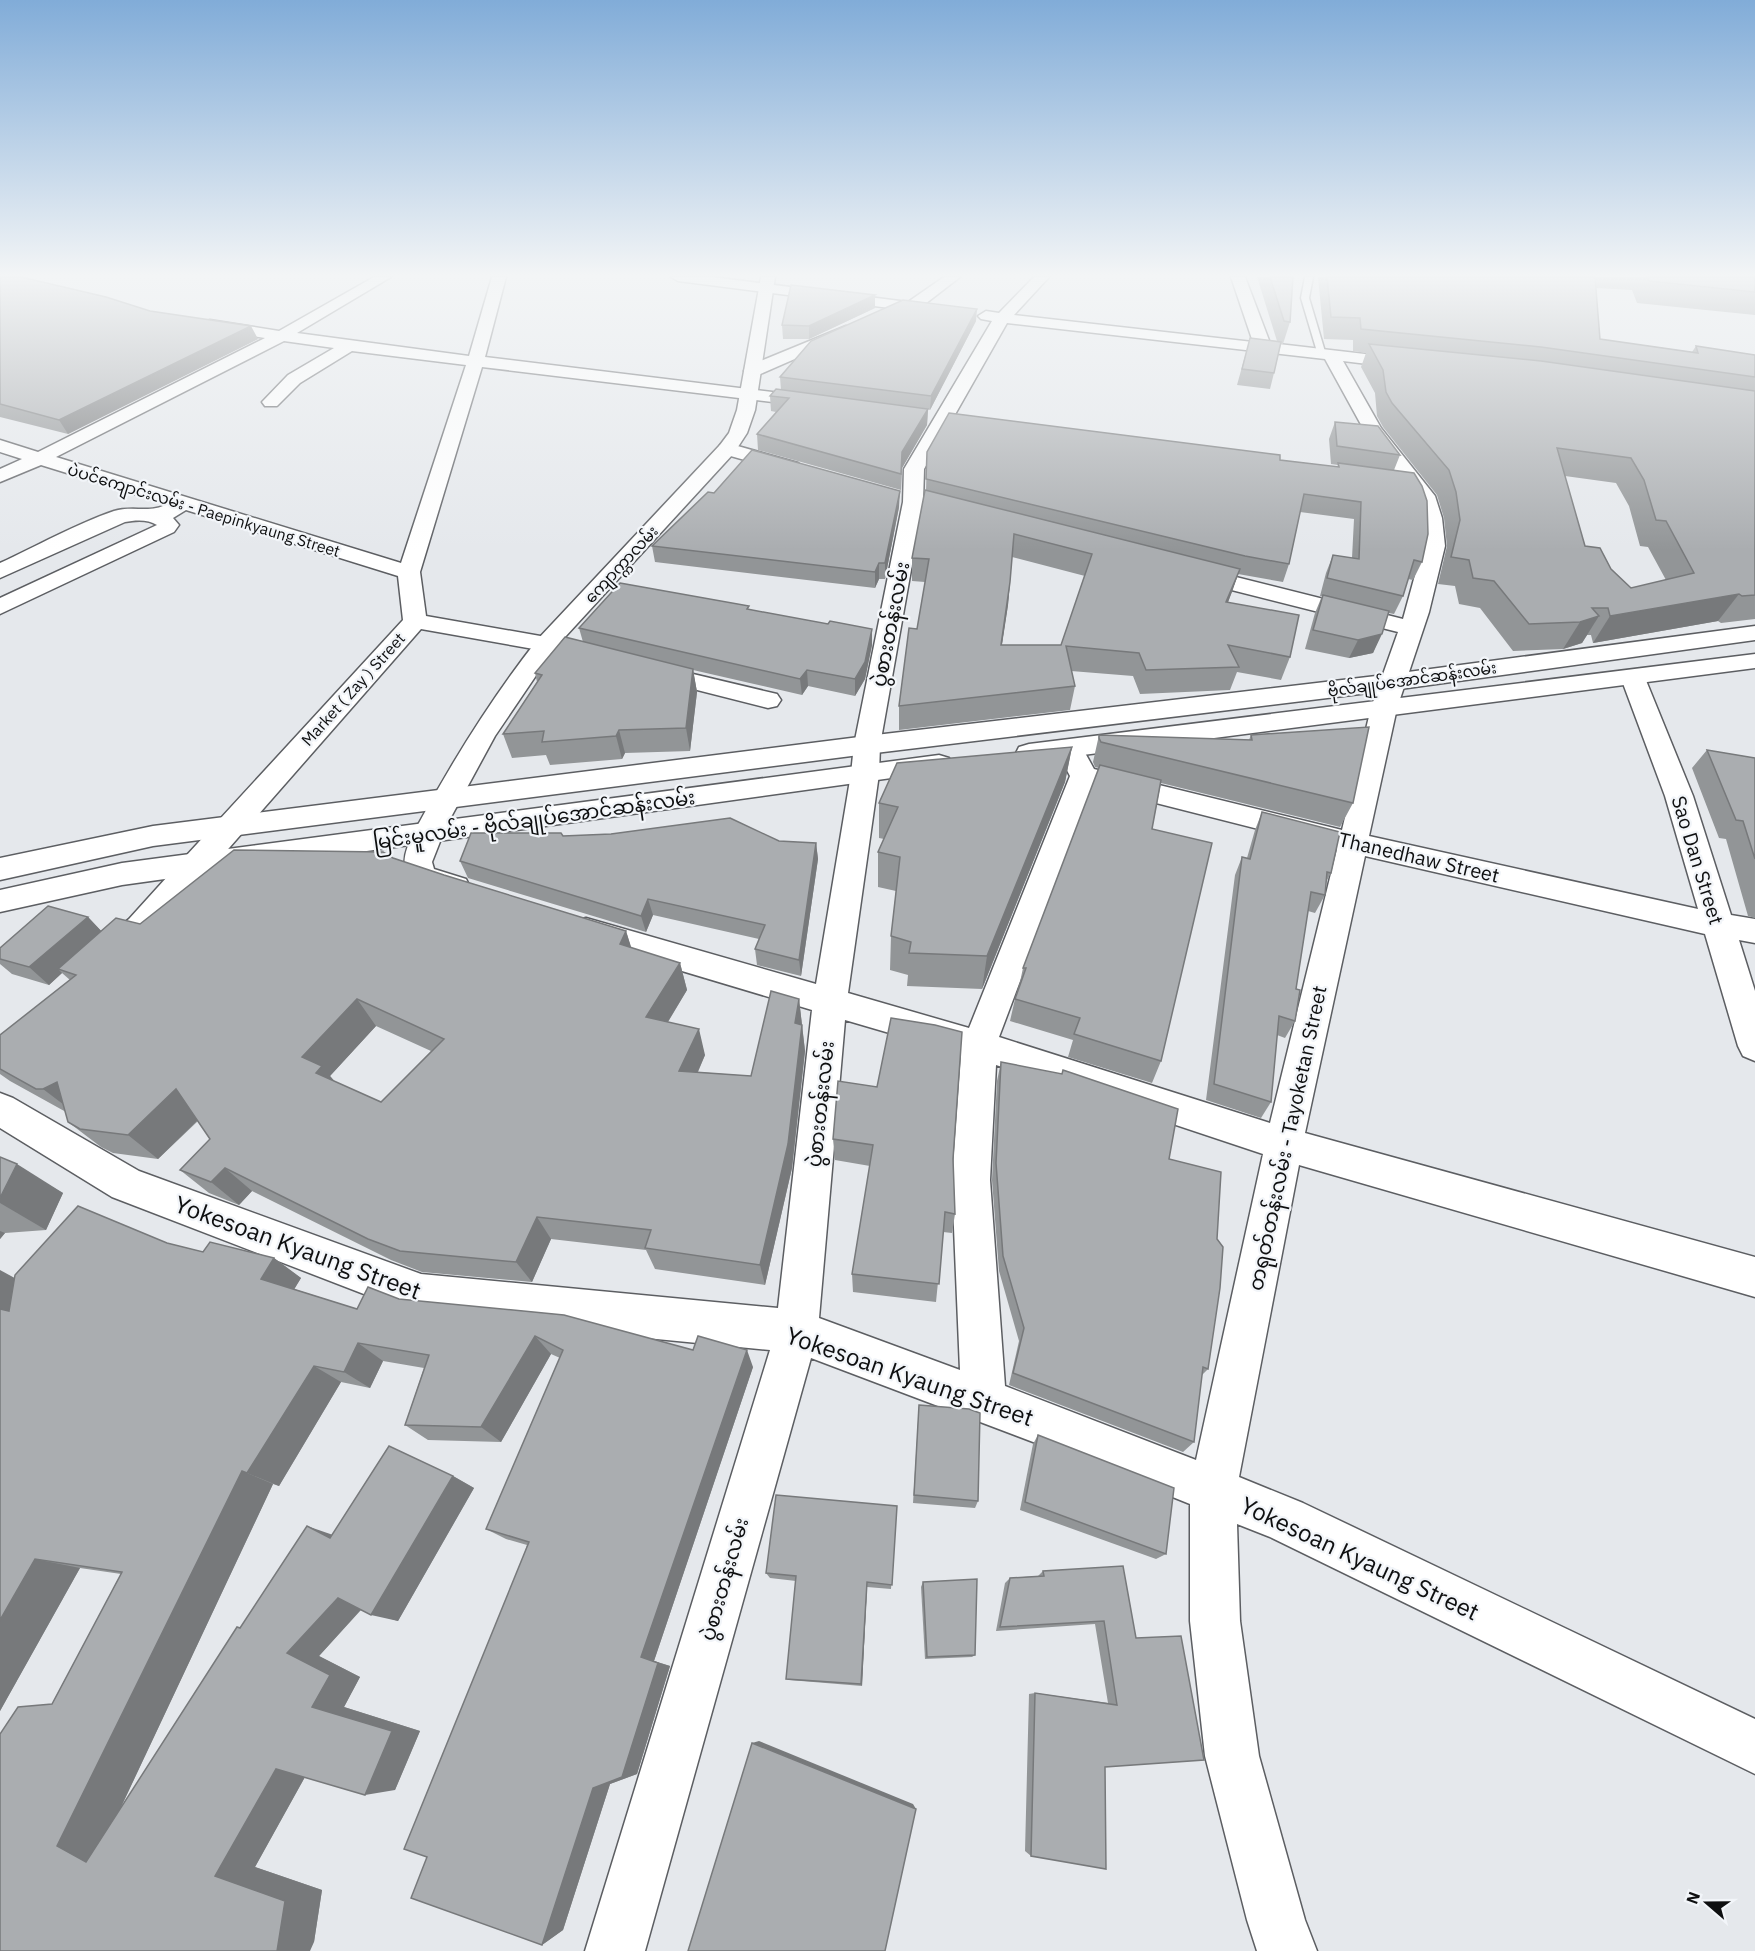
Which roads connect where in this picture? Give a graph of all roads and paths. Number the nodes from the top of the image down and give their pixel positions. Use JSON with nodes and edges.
{"nodes":[{"id":1,"x":218,"y":368,"type":"edge"},
{"id":2,"x":313,"y":368,"type":"edge"},
{"id":3,"x":475,"y":368,"type":"edge"},
{"id":4,"x":537,"y":368,"type":"edge"},
{"id":5,"x":759,"y":368,"type":"edge"},
{"id":6,"x":959,"y":368,"type":"edge"},
{"id":7,"x":1334,"y":368,"type":"edge"},
{"id":8,"x":752,"y":371,"type":"joint"},
{"id":9,"x":748,"y":393,"type":"junction"},
{"id":10,"x":272,"y":402,"type":"dead end"},
{"id":11,"x":829,"y":404,"type":"edge"},
{"id":12,"x":0,"y":446,"type":"edge"},
{"id":13,"x":727,"y":449,"type":"junction"},
{"id":14,"x":38,"y":459,"type":"junction"},
{"id":15,"x":814,"y":474,"type":"edge"},
{"id":16,"x":0,"y":476,"type":"edge"},
{"id":17,"x":183,"y":503,"type":"junction"},
{"id":18,"x":160,"y":517,"type":"junction"},
{"id":19,"x":1167,"y":566,"type":"edge"},
{"id":20,"x":0,"y":571,"type":"edge"},
{"id":21,"x":409,"y":572,"type":"junction"},
{"id":22,"x":0,"y":607,"type":"edge"},
{"id":23,"x":415,"y":621,"type":"junction"},
{"id":24,"x":1412,"y":628,"type":"junction"},
{"id":25,"x":1755,"y":633,"type":"edge"},
{"id":26,"x":546,"y":644,"type":"junction"},
{"id":27,"x":1755,"y":661,"type":"edge"},
{"id":28,"x":1633,"y":678,"type":"junction"},
{"id":29,"x":1388,"y":695,"type":"junction"},
{"id":30,"x":768,"y":700,"type":"dead end"},
{"id":31,"x":1074,"y":748,"type":"junction"},
{"id":32,"x":1001,"y":756,"type":"edge"},
{"id":33,"x":866,"y":759,"type":"junction"},
{"id":34,"x":967,"y":761,"type":"edge"},
{"id":35,"x":446,"y":798,"type":"junction"},
{"id":36,"x":230,"y":826,"type":"junction"},
{"id":37,"x":428,"y":834,"type":"junction"},
{"id":38,"x":1353,"y":843,"type":"junction"},
{"id":39,"x":197,"y":864,"type":"junction"},
{"id":40,"x":0,"y":869,"type":"edge"},
{"id":41,"x":489,"y":898,"type":"edge"},
{"id":42,"x":0,"y":901,"type":"edge"},
{"id":43,"x":556,"y":921,"type":"edge"},
{"id":44,"x":1718,"y":925,"type":"junction"},
{"id":45,"x":1755,"y":931,"type":"edge"},
{"id":46,"x":96,"y":966,"type":"edge"},
{"id":47,"x":830,"y":1000,"type":"junction"},
{"id":48,"x":979,"y":1045,"type":"junction"},
{"id":49,"x":1755,"y":1046,"type":"edge"},
{"id":50,"x":0,"y":1109,"type":"edge"},
{"id":51,"x":1284,"y":1144,"type":"junction"},
{"id":52,"x":1755,"y":1277,"type":"edge"},
{"id":53,"x":797,"y":1331,"type":"junction"},
{"id":54,"x":984,"y":1401,"type":"junction"},
{"id":55,"x":1213,"y":1490,"type":"junction"},
{"id":56,"x":1755,"y":1747,"type":"edge"},
{"id":57,"x":615,"y":1951,"type":"edge"},
{"id":58,"x":1287,"y":1951,"type":"edge"}],
"edges":[{"from":1,"to":14,"type":"main road"},
{"from":2,"to":10,"type":"main road"},
{"from":3,"to":21,"type":"main road","name":"Market ( Zay ) Street"},
{"from":4,"to":9,"type":"main road"},
{"from":5,"to":8,"type":"main road"},
{"from":6,"to":33,"type":"main road","name":"ပွဲစားတန်းလမ်း"},
{"from":7,"to":24,"type":"main road","name":"တရုတ်တန်းလမ်း - Tayoketan Street"},
{"from":8,"to":9,"type":"main road","name":"ကျောက္ကာလမ်း"},
{"from":9,"to":11,"type":"main road"},
{"from":9,"to":13,"type":"main road","name":"ကျောက္ကာလမ်း"},
{"from":12,"to":14,"type":"main road","name":"ပဲပင်ကျောင်းလမ်း - Paepinkyaung Street"},
{"from":13,"to":15,"type":"main road"},
{"from":13,"to":26,"type":"main road","name":"ကျောက္ကာလမ်း"},
{"from":14,"to":16,"type":"main road"},
{"from":14,"to":17,"type":"main road","name":"ပဲပင်ကျောင်းလမ်း - Paepinkyaung Street"},
{"from":17,"to":18,"type":"main road"},
{"from":17,"to":21,"type":"main road","name":"ပဲပင်ကျောင်းလမ်း - Paepinkyaung Street"},
{"from":18,"to":20,"type":"main road"},
{"from":18,"to":22,"type":"main road"},
{"from":19,"to":24,"type":"main road"},
{"from":21,"to":23,"type":"main road","name":"Market ( Zay ) Street"},
{"from":23,"to":26,"type":"main road"},
{"from":23,"to":36,"type":"main road","name":"Market ( Zay ) Street"},
{"from":24,"to":29,"type":"main road","name":"တရုတ်တန်းလမ်း - Tayoketan Street"},
{"from":25,"to":29,"type":"main road","name":"ဗိုလ်ချုပ်အောင်ဆန်းလမ်း"},
{"from":26,"to":30,"type":"main road"},
{"from":26,"to":35,"type":"main road","name":"ကျောက္ကာလမ်း"},
{"from":27,"to":28,"type":"main road","name":"ဗိုလ်ချုပ်အောင်ဆန်းလမ်း"},
{"from":28,"to":29,"type":"main road","name":"ဗိုလ်ချုပ်အောင်ဆန်းလမ်း"},
{"from":28,"to":44,"type":"main road","name":"Sao Dan Street"},
{"from":29,"to":31,"type":"main road","name":"ဗိုလ်ချုပ်အောင်ဆန်းလမ်း"},
{"from":29,"to":38,"type":"main road","name":"တရုတ်တန်းလမ်း - Tayoketan Street"},
{"from":31,"to":32,"type":"main road"},
{"from":31,"to":33,"type":"main road","name":"မြင်းမူလမ်း - ဗိုလ်ချုပ်အောင်ဆန်းလမ်း"},
{"from":31,"to":38,"type":"main road","name":"Thanedhaw Street"},
{"from":31,"to":48,"type":"main road"},
{"from":33,"to":34,"type":"main road","name":"မြင်းမူလမ်း - ဗိုလ်ချုပ်အောင်ဆန်းလမ်း"},
{"from":33,"to":35,"type":"main road","name":"မြင်းမူလမ်း - ဗိုလ်ချုပ်အောင်ဆန်းလမ်း"},
{"from":33,"to":37,"type":"main road","name":"မြင်းမူလမ်း - ဗိုလ်ချုပ်အောင်ဆန်းလမ်း"},
{"from":33,"to":47,"type":"main road","name":"ပွဲစားတန်းလမ်း"},
{"from":35,"to":36,"type":"main road","name":"မြင်းမူလမ်း - ဗိုလ်ချုပ်အောင်ဆန်းလမ်း"},
{"from":35,"to":37,"type":"main road","name":"ကျောက္ကာလမ်း"},
{"from":36,"to":39,"type":"main road","name":"Market ( Zay ) Street"},
{"from":36,"to":40,"type":"main road","name":"မြင်းမူလမ်း - ဗိုလ်ချုပ်အောင်ဆန်းလမ်း"},
{"from":37,"to":39,"type":"main road","name":"မြင်းမူလမ်း - ဗိုလ်ချုပ်အောင်ဆန်းလမ်း"},
{"from":37,"to":41,"type":"main road","name":"ကျောက္ကာလမ်း"},
{"from":38,"to":44,"type":"main road","name":"Thanedhaw Street"},
{"from":38,"to":51,"type":"main road","name":"တရုတ်တန်းလမ်း - Tayoketan Street"},
{"from":39,"to":42,"type":"main road","name":"မြင်းမူလမ်း - ဗိုလ်ချုပ်အောင်ဆန်းလမ်း"},
{"from":39,"to":46,"type":"main road","name":"Market ( Zay ) Street"},
{"from":43,"to":47,"type":"main road"},
{"from":44,"to":45,"type":"main road","name":"Thanedhaw Street"},
{"from":44,"to":49,"type":"main road","name":"Sao Dan Street"},
{"from":47,"to":48,"type":"main road"},
{"from":47,"to":53,"type":"main road","name":"ပွဲစားတန်းလမ်း"},
{"from":48,"to":51,"type":"main road"},
{"from":48,"to":54,"type":"main road"},
{"from":50,"to":53,"type":"main road","name":"Yokesoan Kyaung Street"},
{"from":51,"to":52,"type":"main road"},
{"from":51,"to":55,"type":"main road","name":"တရုတ်တန်းလမ်း - Tayoketan Street"},
{"from":53,"to":54,"type":"main road","name":"Yokesoan Kyaung Street"},
{"from":53,"to":57,"type":"main road","name":"ပွဲစားတန်းလမ်း"},
{"from":54,"to":55,"type":"main road","name":"Yokesoan Kyaung Street"},
{"from":55,"to":56,"type":"main road","name":"Yokesoan Kyaung Street"},
{"from":55,"to":58,"type":"main road","name":"တရုတ်တန်းလမ်း - Tayoketan Street"}]}
